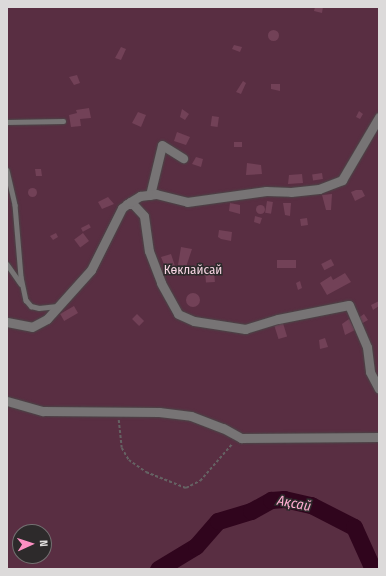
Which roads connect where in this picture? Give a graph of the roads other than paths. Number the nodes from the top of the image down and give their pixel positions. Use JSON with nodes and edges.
{"nodes":[{"id":1,"x":379,"y":117,"type":"edge"},
{"id":2,"x":7,"y":122,"type":"edge"},
{"id":3,"x":63,"y":122,"type":"dead end"},
{"id":4,"x":183,"y":158,"type":"dead end"},
{"id":5,"x":7,"y":170,"type":"edge"},
{"id":6,"x":150,"y":195,"type":"junction"},
{"id":7,"x":127,"y":204,"type":"junction"},
{"id":8,"x":7,"y":264,"type":"edge"},
{"id":9,"x":22,"y":285,"type":"junction"},
{"id":10,"x":57,"y":306,"type":"junction"},
{"id":11,"x":7,"y":322,"type":"edge"},
{"id":12,"x":379,"y":389,"type":"edge"},
{"id":13,"x":7,"y":401,"type":"edge"},
{"id":14,"x":379,"y":436,"type":"edge"}],
"edges":[{"from":1,"to":6,"type":"street"},
{"from":2,"to":3,"type":"lane"},
{"from":4,"to":6,"type":"street"},
{"from":5,"to":9,"type":"lane"},
{"from":6,"to":7,"type":"street"},
{"from":7,"to":10,"type":"street"},
{"from":7,"to":12,"type":"street"},
{"from":8,"to":9,"type":"lane"},
{"from":9,"to":10,"type":"lane"},
{"from":10,"to":11,"type":"street"},
{"from":13,"to":14,"type":"street"}]}
